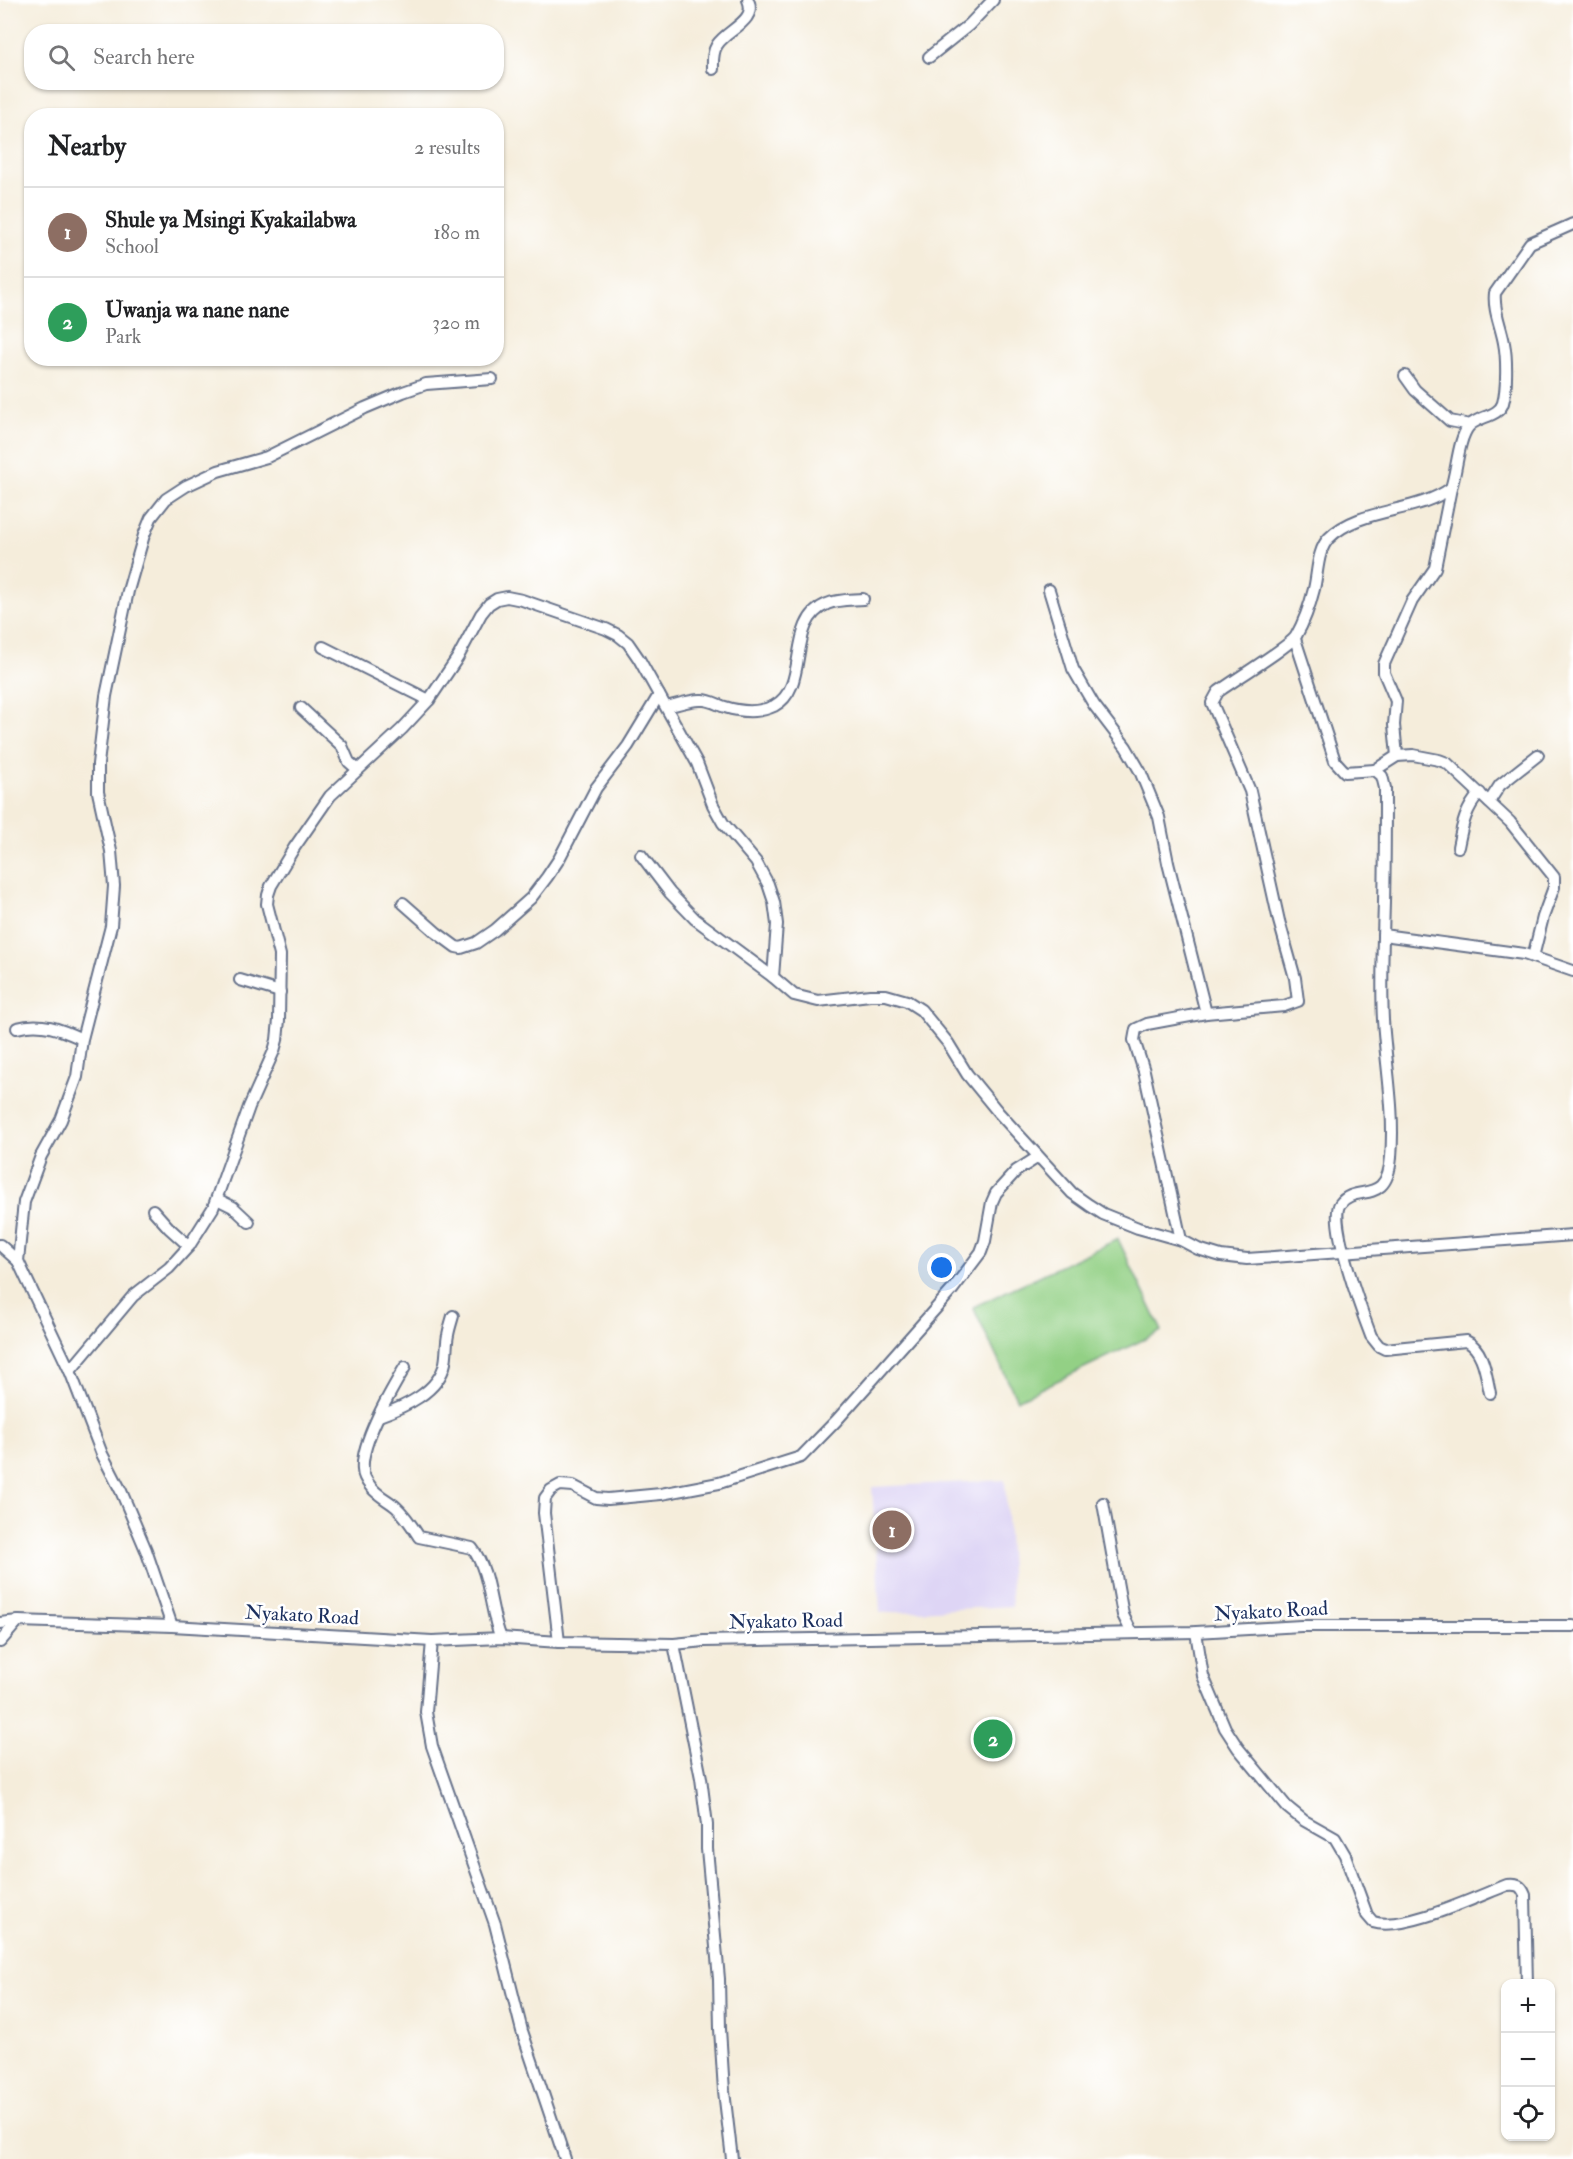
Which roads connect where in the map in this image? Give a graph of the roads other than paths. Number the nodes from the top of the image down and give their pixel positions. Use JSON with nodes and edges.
{"nodes":[{"id":1,"x":748,"y":0,"type":"edge"},
{"id":2,"x":993,"y":0,"type":"edge"},
{"id":3,"x":929,"y":57,"type":"dead end"},
{"id":4,"x":713,"y":69,"type":"dead end"},
{"id":5,"x":1573,"y":224,"type":"edge"},
{"id":6,"x":1406,"y":376,"type":"dead end"},
{"id":7,"x":492,"y":379,"type":"dead end"},
{"id":8,"x":1470,"y":425,"type":"junction"},
{"id":9,"x":1451,"y":488,"type":"junction"},
{"id":10,"x":1049,"y":590,"type":"dead end"},
{"id":11,"x":863,"y":598,"type":"dead end"},
{"id":12,"x":1295,"y":639,"type":"junction"},
{"id":13,"x":323,"y":647,"type":"dead end"},
{"id":14,"x":659,"y":695,"type":"junction"},
{"id":15,"x":429,"y":700,"type":"junction"},
{"id":16,"x":667,"y":707,"type":"junction"},
{"id":17,"x":301,"y":708,"type":"dead end"},
{"id":18,"x":1538,"y":755,"type":"dead end"},
{"id":19,"x":1397,"y":756,"type":"junction"},
{"id":20,"x":357,"y":769,"type":"junction"},
{"id":21,"x":1375,"y":770,"type":"junction"},
{"id":22,"x":1480,"y":793,"type":"junction"},
{"id":23,"x":1489,"y":802,"type":"junction"},
{"id":24,"x":1458,"y":847,"type":"dead end"},
{"id":25,"x":640,"y":855,"type":"dead end"},
{"id":26,"x":403,"y":903,"type":"dead end"},
{"id":27,"x":1383,"y":935,"type":"junction"},
{"id":28,"x":1533,"y":957,"type":"junction"},
{"id":29,"x":1573,"y":971,"type":"edge"},
{"id":30,"x":773,"y":977,"type":"junction"},
{"id":31,"x":240,"y":980,"type":"dead end"},
{"id":32,"x":280,"y":992,"type":"junction"},
{"id":33,"x":1206,"y":1013,"type":"junction"},
{"id":34,"x":17,"y":1028,"type":"dead end"},
{"id":35,"x":82,"y":1039,"type":"junction"},
{"id":36,"x":1038,"y":1157,"type":"junction"},
{"id":37,"x":217,"y":1199,"type":"junction"},
{"id":38,"x":153,"y":1210,"type":"dead end"},
{"id":39,"x":249,"y":1222,"type":"dead end"},
{"id":40,"x":1573,"y":1235,"type":"edge"},
{"id":41,"x":1181,"y":1240,"type":"junction"},
{"id":42,"x":0,"y":1245,"type":"edge"},
{"id":43,"x":189,"y":1246,"type":"junction"},
{"id":44,"x":1343,"y":1252,"type":"junction"},
{"id":45,"x":18,"y":1261,"type":"junction"},
{"id":46,"x":453,"y":1317,"type":"dead end"},
{"id":47,"x":405,"y":1367,"type":"dead end"},
{"id":48,"x":70,"y":1371,"type":"junction"},
{"id":49,"x":1490,"y":1393,"type":"dead end"},
{"id":50,"x":379,"y":1416,"type":"junction"},
{"id":51,"x":1103,"y":1503,"type":"dead end"},
{"id":52,"x":18,"y":1622,"type":"junction"},
{"id":53,"x":0,"y":1623,"type":"edge"},
{"id":54,"x":172,"y":1626,"type":"junction"},
{"id":55,"x":1573,"y":1626,"type":"edge"},
{"id":56,"x":1196,"y":1632,"type":"junction"},
{"id":57,"x":1132,"y":1633,"type":"junction"},
{"id":58,"x":501,"y":1638,"type":"junction"},
{"id":59,"x":432,"y":1641,"type":"junction"},
{"id":60,"x":0,"y":1642,"type":"edge"},
{"id":61,"x":559,"y":1642,"type":"junction"},
{"id":62,"x":674,"y":1644,"type":"junction"},
{"id":63,"x":1527,"y":1979,"type":"edge"},
{"id":64,"x":565,"y":2159,"type":"edge"},
{"id":65,"x":732,"y":2159,"type":"edge"}],
"edges":[{"from":1,"to":4,"type":"street"},
{"from":2,"to":3,"type":"street"},
{"from":5,"to":8,"type":"street"},
{"from":6,"to":8,"type":"street"},
{"from":7,"to":35,"type":"street"},
{"from":8,"to":9,"type":"street"},
{"from":9,"to":12,"type":"street"},
{"from":9,"to":19,"type":"street"},
{"from":10,"to":33,"type":"street"},
{"from":11,"to":16,"type":"street"},
{"from":12,"to":21,"type":"street"},
{"from":12,"to":33,"type":"street"},
{"from":13,"to":15,"type":"street"},
{"from":14,"to":15,"type":"street"},
{"from":14,"to":16,"type":"street"},
{"from":14,"to":26,"type":"street"},
{"from":15,"to":20,"type":"street"},
{"from":16,"to":30,"type":"street"},
{"from":17,"to":20,"type":"street"},
{"from":18,"to":23,"type":"street"},
{"from":19,"to":21,"type":"street"},
{"from":19,"to":22,"type":"street"},
{"from":20,"to":32,"type":"street"},
{"from":21,"to":27,"type":"street"},
{"from":22,"to":23,"type":"street"},
{"from":22,"to":24,"type":"street"},
{"from":23,"to":28,"type":"street"},
{"from":25,"to":30,"type":"street"},
{"from":27,"to":28,"type":"street"},
{"from":27,"to":44,"type":"street"},
{"from":28,"to":29,"type":"street"},
{"from":30,"to":36,"type":"street"},
{"from":31,"to":32,"type":"street"},
{"from":32,"to":37,"type":"street"},
{"from":33,"to":41,"type":"street"},
{"from":34,"to":35,"type":"street"},
{"from":35,"to":45,"type":"street"},
{"from":36,"to":41,"type":"street"},
{"from":36,"to":61,"type":"street"},
{"from":37,"to":39,"type":"street"},
{"from":37,"to":43,"type":"street"},
{"from":38,"to":43,"type":"street"},
{"from":40,"to":44,"type":"street"},
{"from":41,"to":44,"type":"street"},
{"from":42,"to":45,"type":"street"},
{"from":43,"to":48,"type":"street"},
{"from":44,"to":49,"type":"street"},
{"from":45,"to":48,"type":"street"},
{"from":46,"to":50,"type":"street"},
{"from":47,"to":50,"type":"street"},
{"from":48,"to":54,"type":"street"},
{"from":50,"to":58,"type":"street"},
{"from":51,"to":57,"type":"street"},
{"from":52,"to":53,"type":"street","name":"Nyakato Road"},
{"from":52,"to":54,"type":"street","name":"Nyakato Road"},
{"from":52,"to":60,"type":"street"},
{"from":54,"to":59,"type":"street","name":"Nyakato Road"},
{"from":55,"to":56,"type":"street","name":"Nyakato Road"},
{"from":56,"to":57,"type":"street","name":"Nyakato Road"},
{"from":56,"to":63,"type":"street"},
{"from":57,"to":62,"type":"street","name":"Nyakato Road"},
{"from":58,"to":59,"type":"street","name":"Nyakato Road"},
{"from":58,"to":61,"type":"street","name":"Nyakato Road"},
{"from":59,"to":64,"type":"street"},
{"from":61,"to":62,"type":"street","name":"Nyakato Road"},
{"from":62,"to":65,"type":"street"}]}
